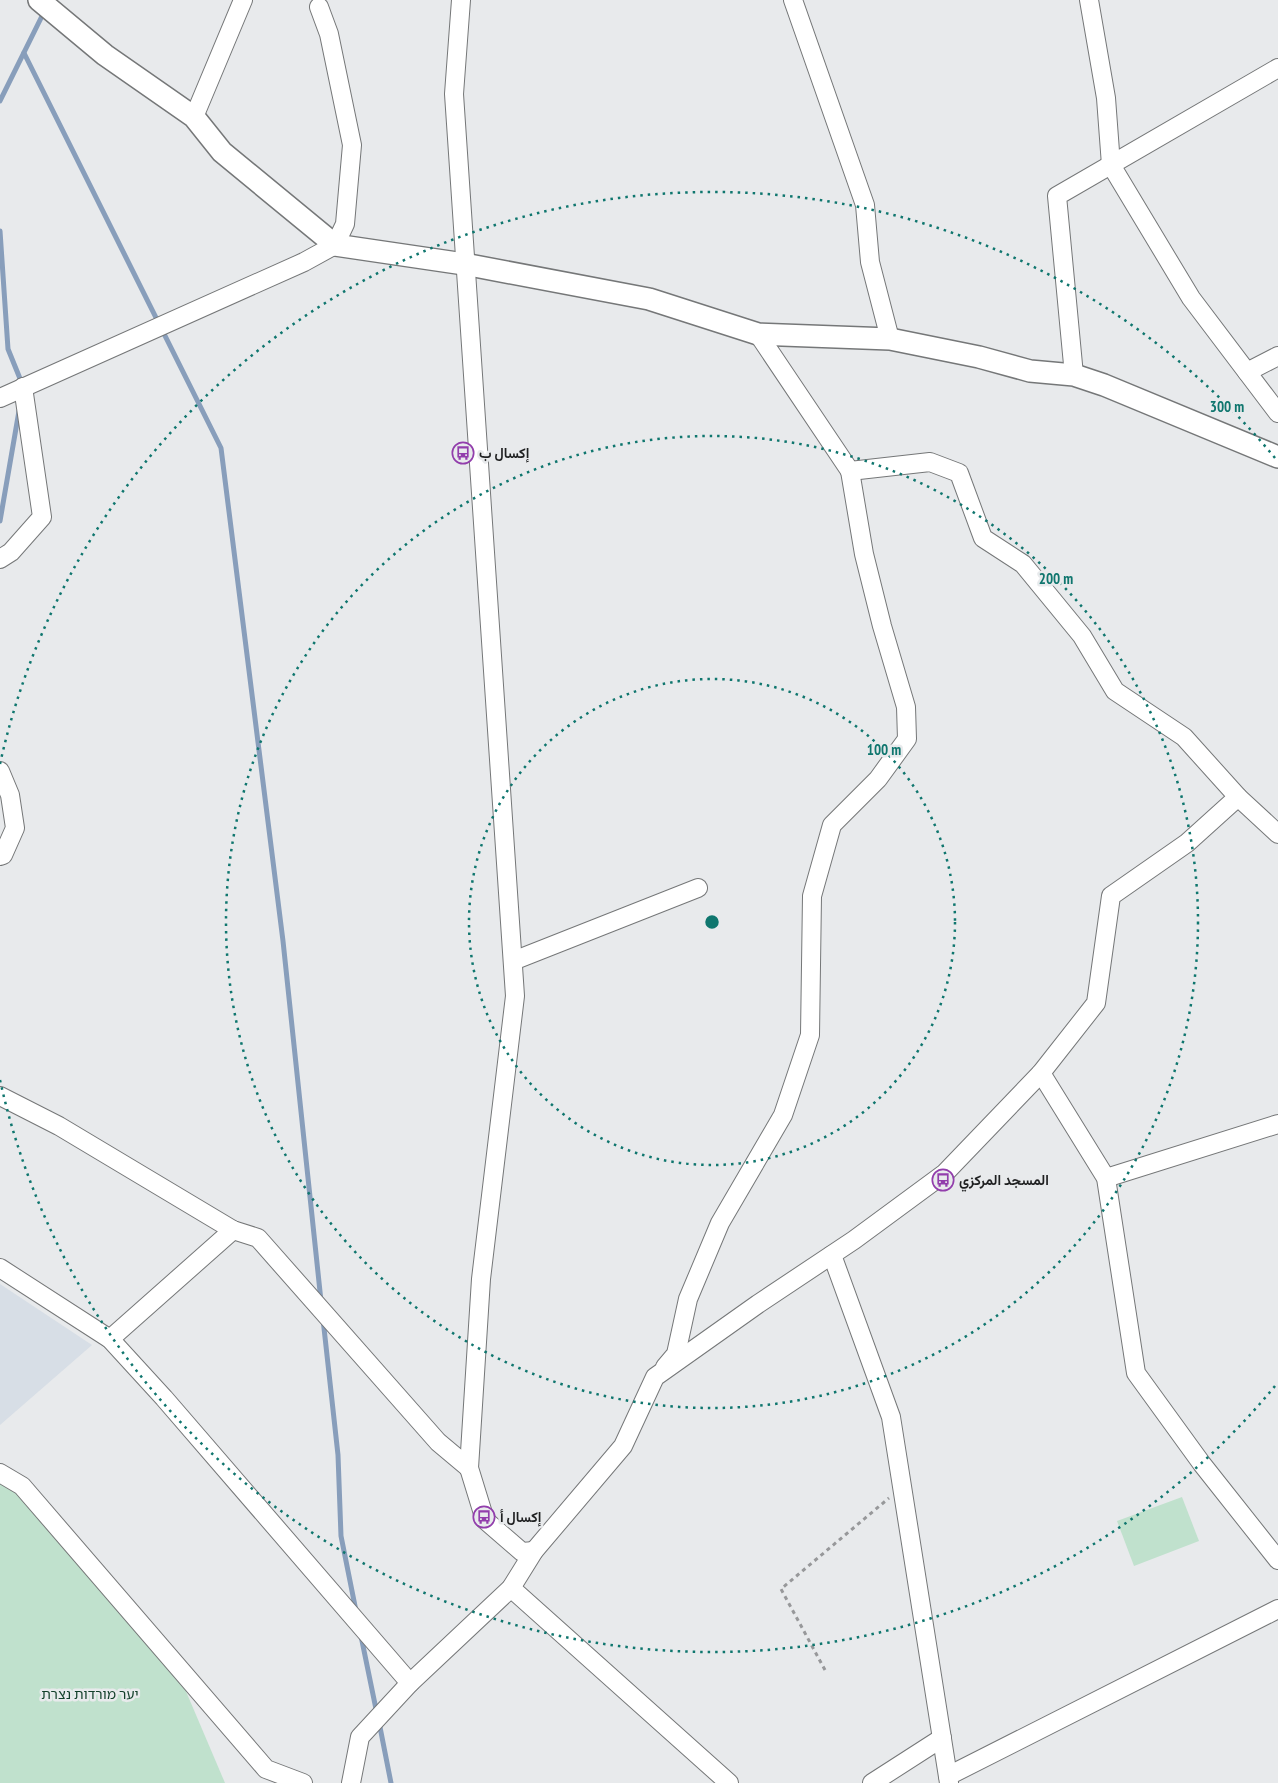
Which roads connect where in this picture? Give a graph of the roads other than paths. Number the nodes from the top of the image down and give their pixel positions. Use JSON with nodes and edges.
{"nodes":[{"id":1,"x":39,"y":0,"type":"edge"},
{"id":2,"x":243,"y":0,"type":"edge"},
{"id":3,"x":461,"y":0,"type":"edge"},
{"id":4,"x":793,"y":0,"type":"edge"},
{"id":5,"x":1089,"y":0,"type":"edge"},
{"id":6,"x":319,"y":7,"type":"dead end"},
{"id":7,"x":1278,"y":68,"type":"edge"},
{"id":8,"x":194,"y":117,"type":"junction"},
{"id":9,"x":1111,"y":165,"type":"junction"},
{"id":10,"x":335,"y":245,"type":"junction"},
{"id":11,"x":464,"y":264,"type":"junction"},
{"id":12,"x":758,"y":334,"type":"junction"},
{"id":13,"x":890,"y":339,"type":"junction"},
{"id":14,"x":1278,"y":356,"type":"edge"},
{"id":15,"x":1247,"y":372,"type":"junction"},
{"id":16,"x":1074,"y":375,"type":"junction"},
{"id":17,"x":23,"y":387,"type":"junction"},
{"id":18,"x":0,"y":398,"type":"edge"},
{"id":19,"x":1278,"y":413,"type":"edge"},
{"id":20,"x":1278,"y":457,"type":"edge"},
{"id":21,"x":850,"y":471,"type":"junction"},
{"id":22,"x":0,"y":559,"type":"edge"},
{"id":23,"x":0,"y":771,"type":"edge"},
{"id":24,"x":1238,"y":797,"type":"junction"},
{"id":25,"x":1278,"y":834,"type":"edge"},
{"id":26,"x":0,"y":856,"type":"edge"},
{"id":27,"x":698,"y":888,"type":"dead end"},
{"id":28,"x":513,"y":962,"type":"junction"},
{"id":29,"x":1041,"y":1073,"type":"junction"},
{"id":30,"x":0,"y":1096,"type":"edge"},
{"id":31,"x":1278,"y":1124,"type":"edge"},
{"id":32,"x":1106,"y":1178,"type":"junction"},
{"id":33,"x":233,"y":1230,"type":"junction"},
{"id":34,"x":832,"y":1255,"type":"junction"},
{"id":35,"x":0,"y":1268,"type":"edge"},
{"id":36,"x":110,"y":1339,"type":"junction"},
{"id":37,"x":656,"y":1377,"type":"junction"},
{"id":38,"x":469,"y":1468,"type":"junction"},
{"id":39,"x":0,"y":1472,"type":"edge"},
{"id":40,"x":534,"y":1551,"type":"junction"},
{"id":41,"x":1278,"y":1560,"type":"edge"},
{"id":42,"x":511,"y":1588,"type":"junction"},
{"id":43,"x":1278,"y":1609,"type":"edge"},
{"id":44,"x":410,"y":1683,"type":"junction"},
{"id":45,"x":942,"y":1738,"type":"junction"},
{"id":46,"x":949,"y":1780,"type":"edge"},
{"id":47,"x":304,"y":1783,"type":"edge"},
{"id":48,"x":351,"y":1783,"type":"edge"},
{"id":49,"x":728,"y":1783,"type":"edge"},
{"id":50,"x":872,"y":1783,"type":"edge"}],
"edges":[{"from":1,"to":8,"type":"street"},
{"from":2,"to":8,"type":"street"},
{"from":3,"to":11,"type":"street"},
{"from":4,"to":13,"type":"street"},
{"from":5,"to":9,"type":"street"},
{"from":6,"to":10,"type":"street"},
{"from":7,"to":9,"type":"street"},
{"from":8,"to":10,"type":"street"},
{"from":9,"to":15,"type":"street"},
{"from":9,"to":16,"type":"street"},
{"from":10,"to":11,"type":"street"},
{"from":10,"to":17,"type":"street"},
{"from":11,"to":12,"type":"street"},
{"from":11,"to":28,"type":"street"},
{"from":12,"to":13,"type":"street"},
{"from":12,"to":21,"type":"street"},
{"from":13,"to":16,"type":"street"},
{"from":14,"to":15,"type":"street"},
{"from":15,"to":19,"type":"street"},
{"from":16,"to":20,"type":"street"},
{"from":17,"to":18,"type":"street"},
{"from":17,"to":22,"type":"street"},
{"from":21,"to":24,"type":"street"},
{"from":21,"to":37,"type":"street"},
{"from":23,"to":26,"type":"street"},
{"from":24,"to":25,"type":"street"},
{"from":24,"to":29,"type":"street"},
{"from":27,"to":28,"type":"street"},
{"from":28,"to":38,"type":"street"},
{"from":29,"to":32,"type":"street"},
{"from":29,"to":34,"type":"street"},
{"from":30,"to":33,"type":"street"},
{"from":31,"to":32,"type":"street"},
{"from":32,"to":41,"type":"street"},
{"from":33,"to":36,"type":"street"},
{"from":33,"to":38,"type":"street"},
{"from":34,"to":37,"type":"street"},
{"from":34,"to":45,"type":"street"},
{"from":35,"to":36,"type":"street"},
{"from":36,"to":44,"type":"street"},
{"from":37,"to":40,"type":"street"},
{"from":38,"to":40,"type":"street"},
{"from":39,"to":47,"type":"street"},
{"from":40,"to":42,"type":"street"},
{"from":42,"to":44,"type":"street"},
{"from":42,"to":49,"type":"street"},
{"from":43,"to":46,"type":"street"},
{"from":44,"to":48,"type":"street"},
{"from":45,"to":46,"type":"street"},
{"from":45,"to":50,"type":"street"}]}
